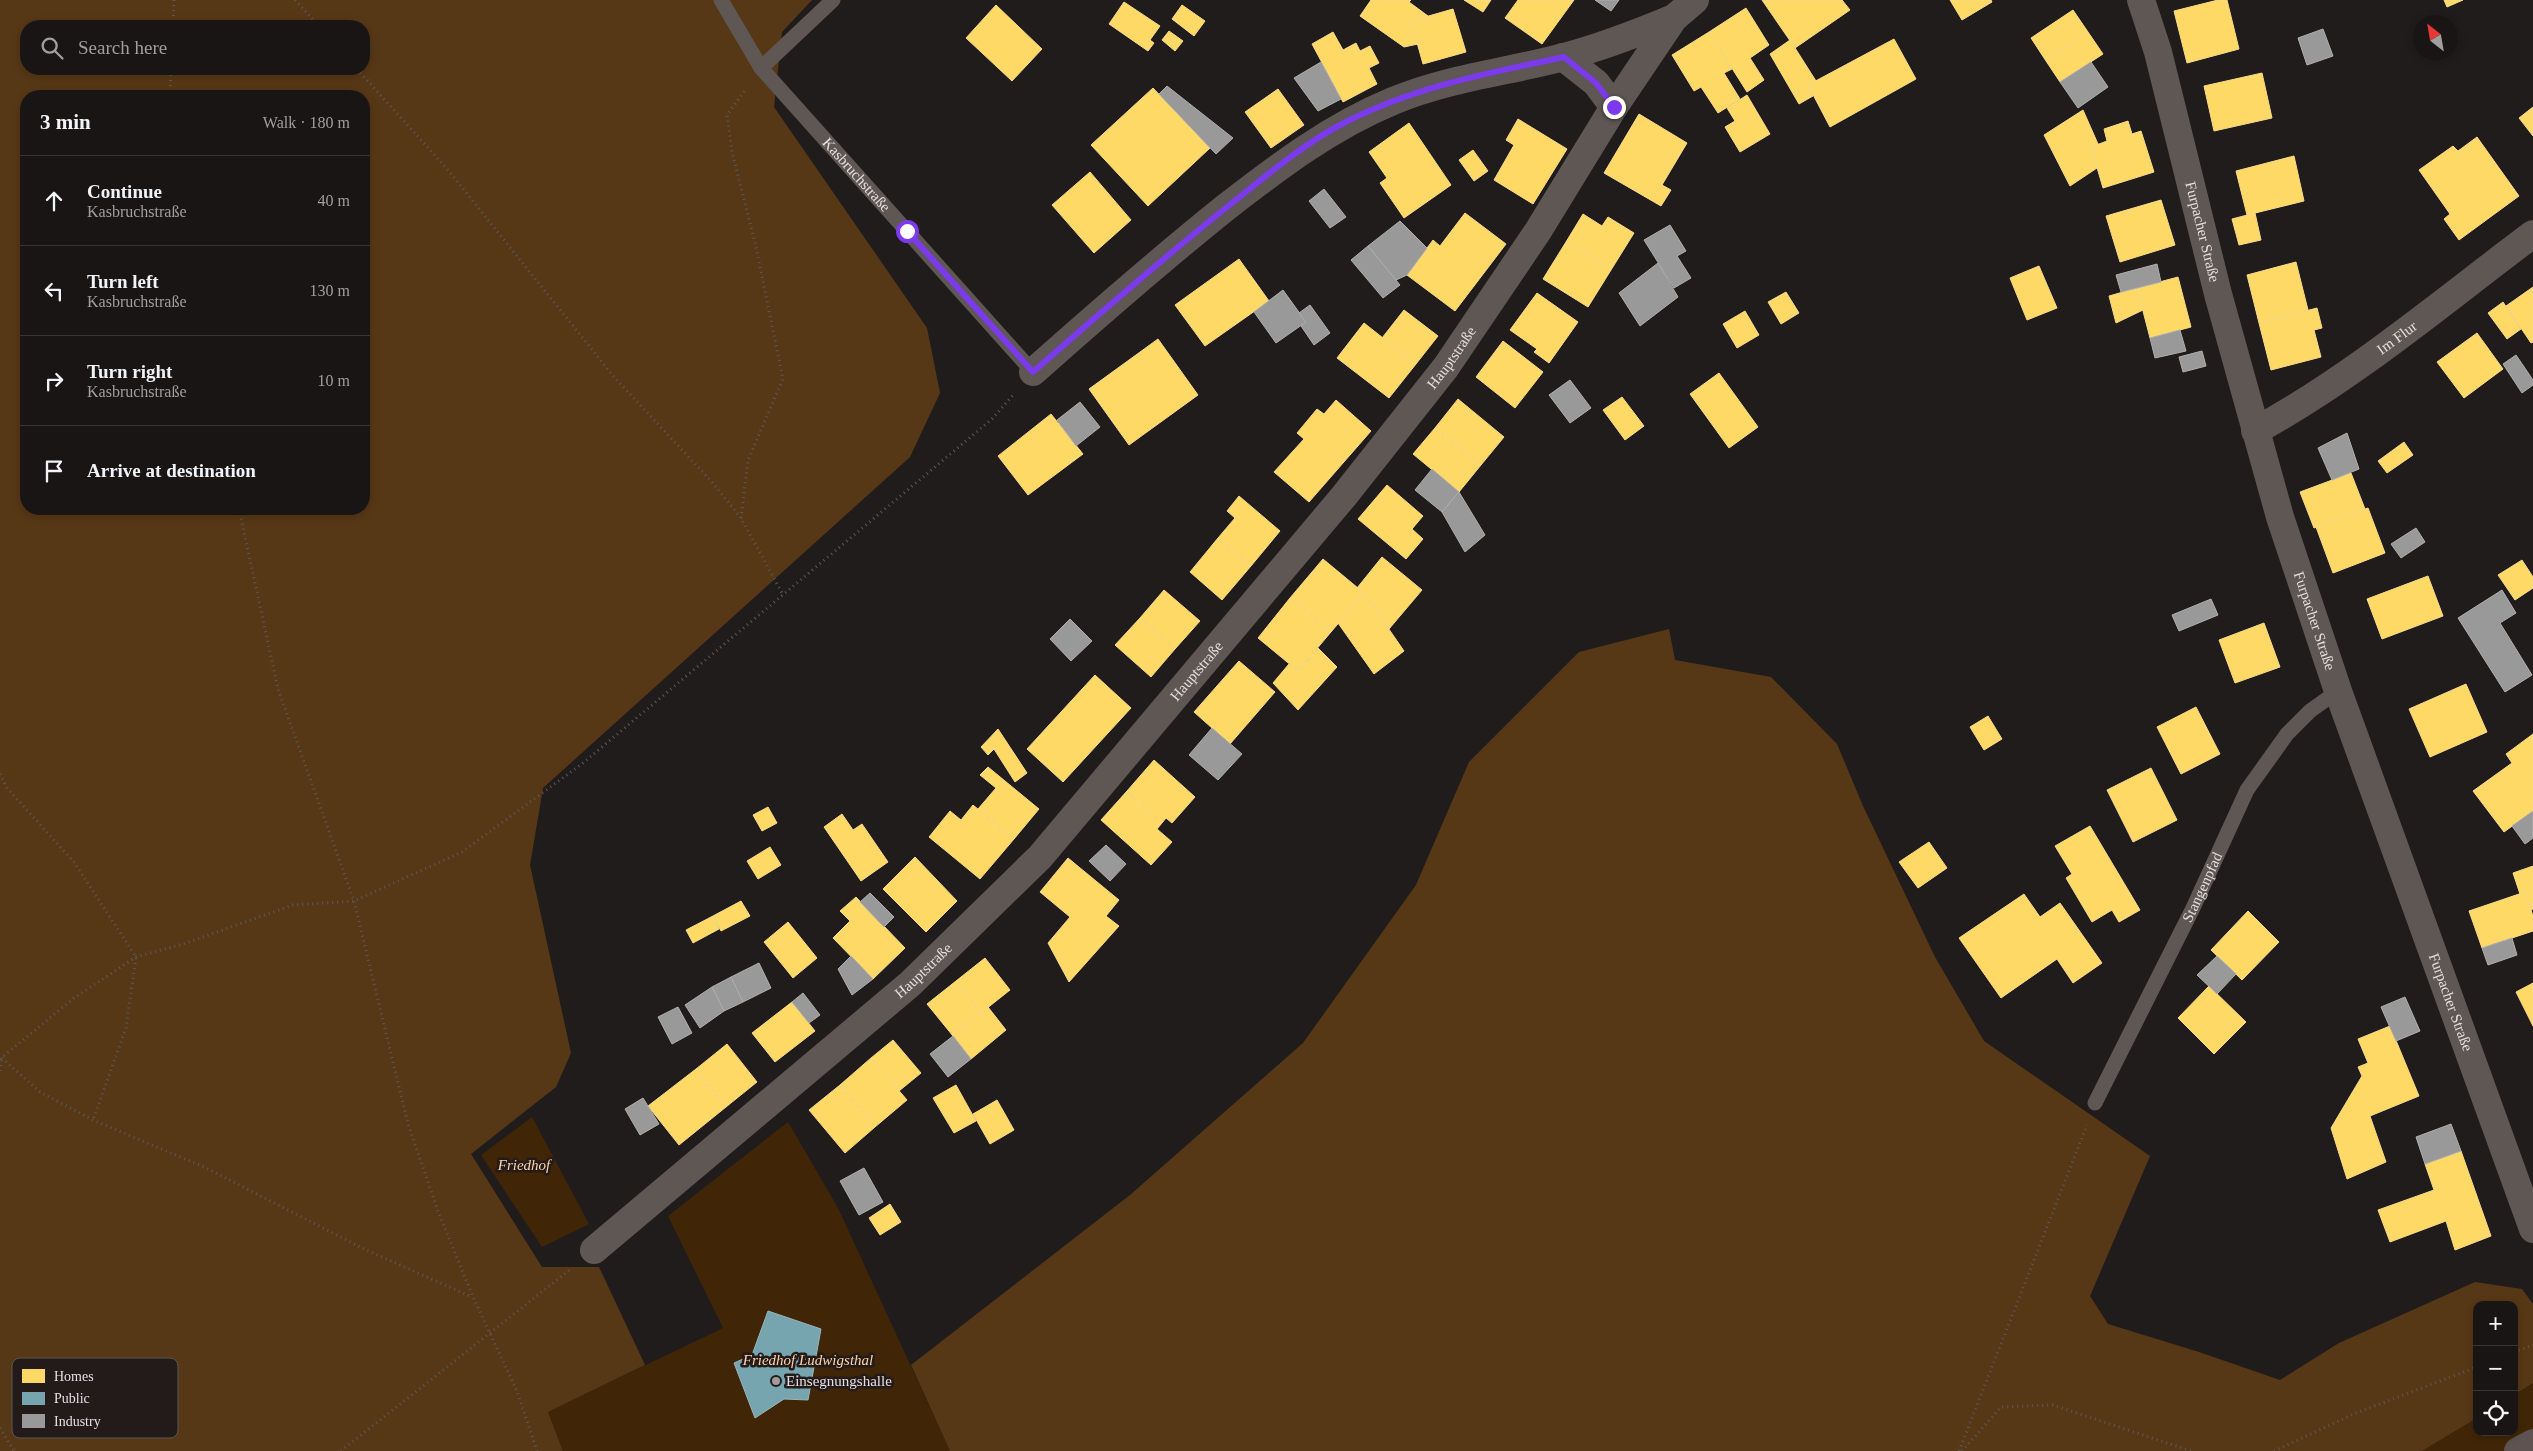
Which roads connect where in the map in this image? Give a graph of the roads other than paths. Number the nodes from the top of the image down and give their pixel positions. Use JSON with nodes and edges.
{"nodes":[{"id":1,"x":721,"y":0,"type":"edge"},
{"id":2,"x":833,"y":0,"type":"edge"},
{"id":3,"x":1695,"y":0,"type":"edge"},
{"id":4,"x":2141,"y":0,"type":"edge"},
{"id":5,"x":1674,"y":18,"type":"junction"},
{"id":6,"x":1564,"y":57,"type":"junction"},
{"id":7,"x":761,"y":68,"type":"junction"},
{"id":8,"x":1614,"y":107,"type":"junction"},
{"id":9,"x":2533,"y":234,"type":"edge"},
{"id":10,"x":1033,"y":372,"type":"joint"},
{"id":11,"x":2254,"y":431,"type":"junction"},
{"id":12,"x":2338,"y":692,"type":"junction"},
{"id":13,"x":2095,"y":1104,"type":"road end"},
{"id":14,"x":2533,"y":1229,"type":"edge"},
{"id":15,"x":594,"y":1250,"type":"road end"},
{"id":16,"x":2533,"y":1443,"type":"edge"},
{"id":17,"x":2518,"y":1451,"type":"edge"}],
"edges":[{"from":1,"to":7,"type":"lane","name":"Kasbruchstraße"},
{"from":2,"to":7,"type":"lane"},
{"from":3,"to":5,"type":"street","name":"Hauptstraße"},
{"from":4,"to":11,"type":"street","name":"Furpacher Straße"},
{"from":5,"to":6,"type":"street"},
{"from":5,"to":8,"type":"street","name":"Hauptstraße"},
{"from":6,"to":8,"type":"street"},
{"from":6,"to":10,"type":"street"},
{"from":7,"to":10,"type":"lane","name":"Kasbruchstraße"},
{"from":8,"to":15,"type":"street","name":"Hauptstraße"},
{"from":9,"to":11,"type":"street","name":"Im Flur"},
{"from":11,"to":12,"type":"street","name":"Furpacher Straße"},
{"from":12,"to":13,"type":"lane","name":"Stangenpfad"},
{"from":12,"to":14,"type":"street","name":"Furpacher Straße"},
{"from":16,"to":17,"type":"highway"}]}
